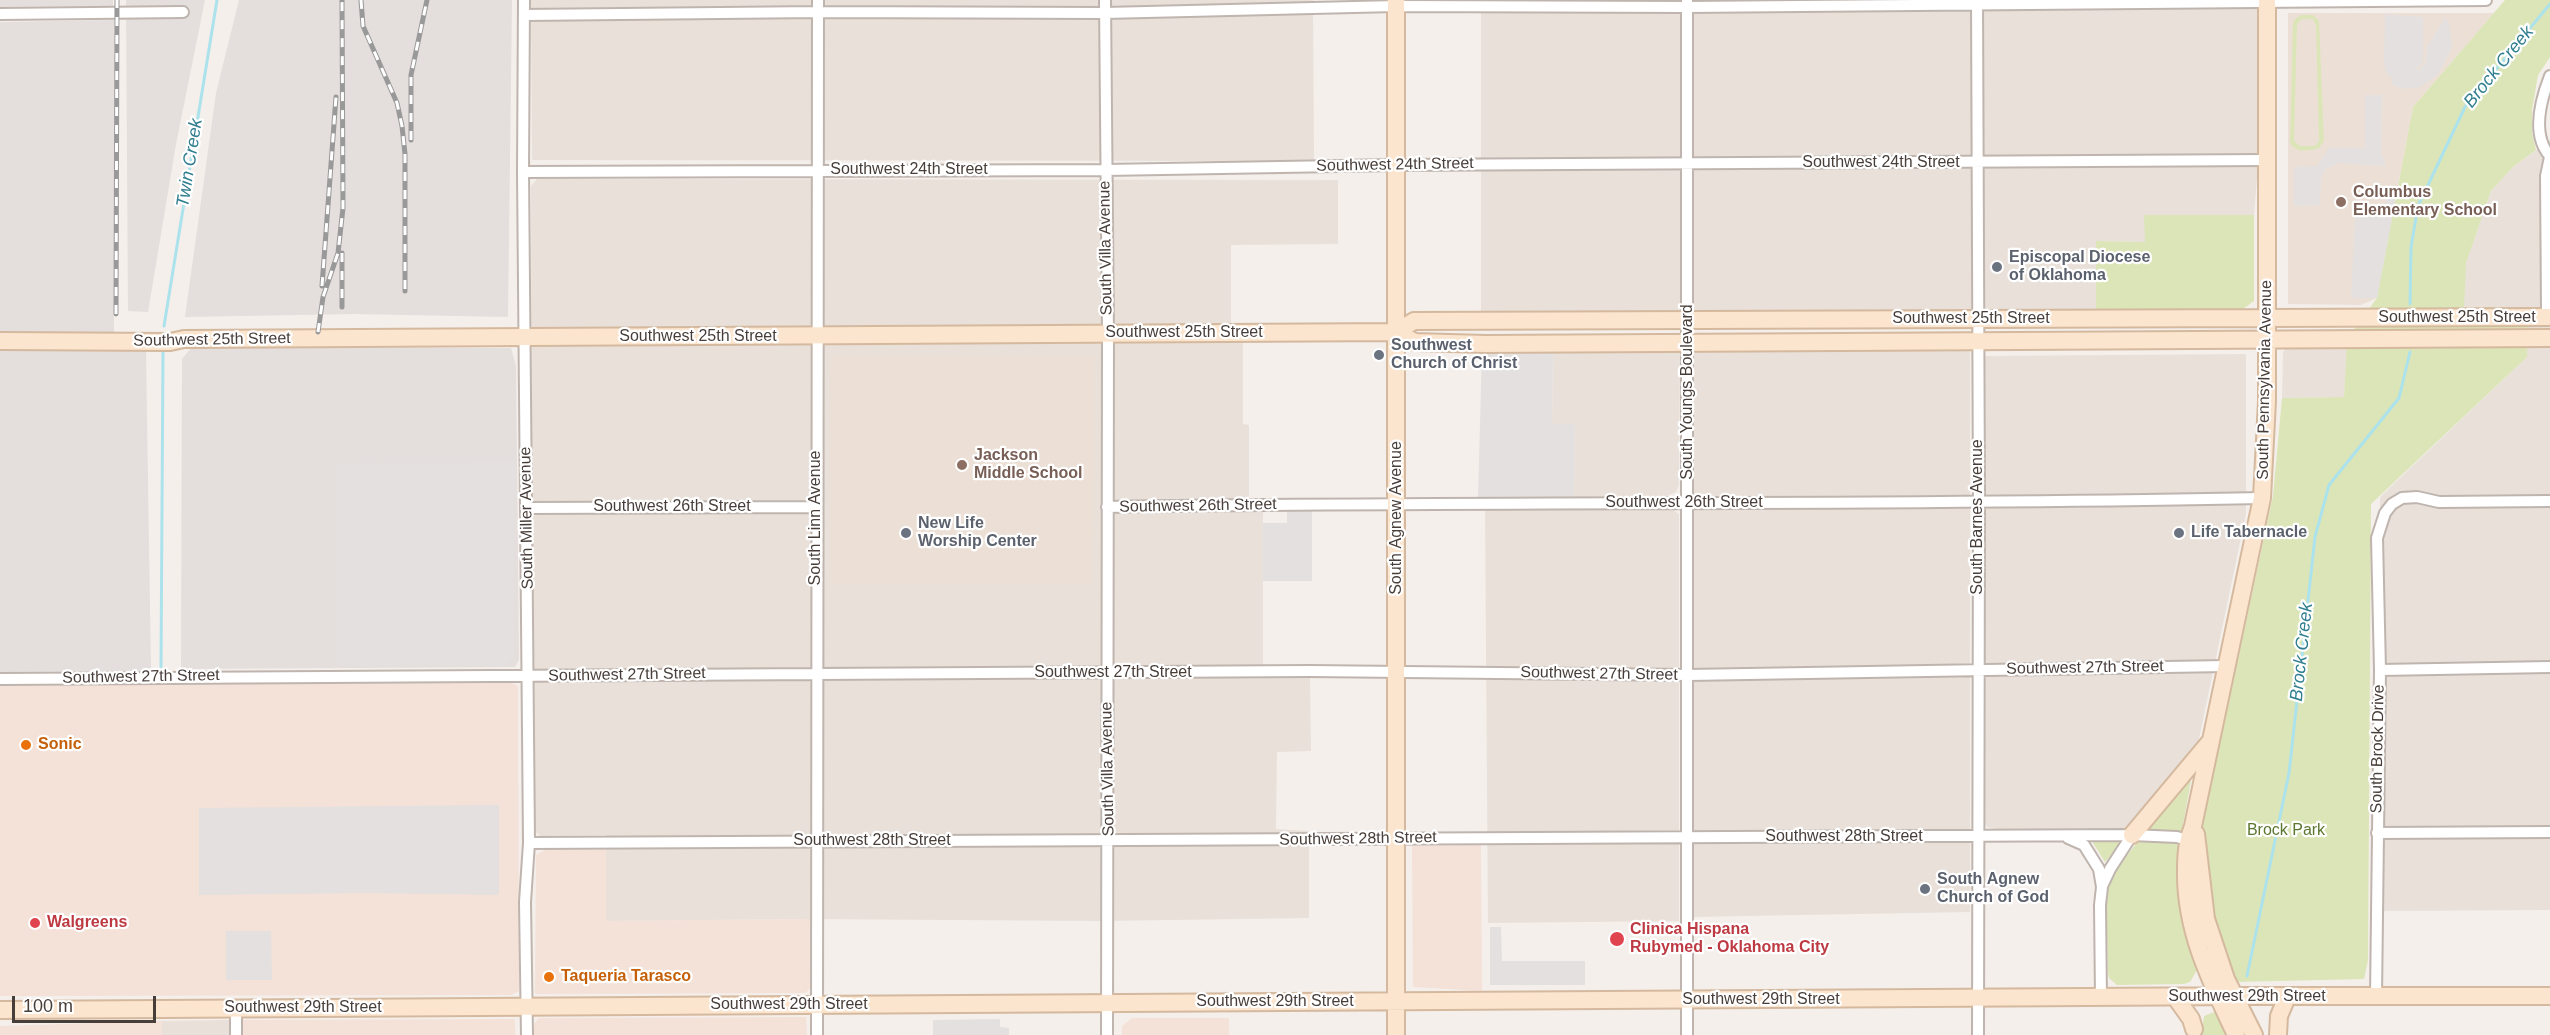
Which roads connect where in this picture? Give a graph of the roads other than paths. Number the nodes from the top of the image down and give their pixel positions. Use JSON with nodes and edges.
{"nodes":[{"id":1,"x":524,"y":0,"type":"edge"},
{"id":2,"x":818,"y":0,"type":"edge"},
{"id":3,"x":1105,"y":0,"type":"edge"},
{"id":4,"x":2486,"y":0,"type":"edge"},
{"id":5,"x":2267,"y":1,"type":"edge"},
{"id":6,"x":1396,"y":3,"type":"edge"},
{"id":7,"x":1977,"y":3,"type":"edge"},
{"id":8,"x":1687,"y":4,"type":"edge"},
{"id":9,"x":183,"y":12,"type":"dead end"},
{"id":10,"x":818,"y":12,"type":"junction"},
{"id":11,"x":1105,"y":13,"type":"junction"},
{"id":12,"x":0,"y":14,"type":"edge"},
{"id":13,"x":524,"y":15,"type":"junction"},
{"id":14,"x":2550,"y":76,"type":"edge"},
{"id":15,"x":2550,"y":156,"type":"edge"},
{"id":16,"x":2267,"y":160,"type":"junction"},
{"id":17,"x":1977,"y":162,"type":"junction"},
{"id":18,"x":1687,"y":164,"type":"junction"},
{"id":19,"x":1397,"y":165,"type":"junction"},
{"id":20,"x":818,"y":170,"type":"junction"},
{"id":21,"x":1105,"y":170,"type":"junction"},
{"id":22,"x":523,"y":172,"type":"junction"},
{"id":23,"x":2474,"y":318,"type":"junction"},
{"id":24,"x":2550,"y":318,"type":"edge"},
{"id":25,"x":1977,"y":319,"type":"junction"},
{"id":26,"x":2267,"y":319,"type":"junction"},
{"id":27,"x":1688,"y":320,"type":"junction"},
{"id":28,"x":1396,"y":332,"type":"junction"},
{"id":29,"x":1108,"y":334,"type":"junction"},
{"id":30,"x":816,"y":336,"type":"junction"},
{"id":31,"x":524,"y":338,"type":"junction"},
{"id":32,"x":2475,"y":338,"type":"junction"},
{"id":33,"x":2550,"y":338,"type":"edge"},
{"id":34,"x":2267,"y":339,"type":"junction"},
{"id":35,"x":1977,"y":340,"type":"junction"},
{"id":36,"x":0,"y":341,"type":"edge"},
{"id":37,"x":1688,"y":342,"type":"junction"},
{"id":38,"x":2262,"y":498,"type":"junction"},
{"id":39,"x":2550,"y":501,"type":"edge"},
{"id":40,"x":1687,"y":503,"type":"junction"},
{"id":41,"x":1979,"y":503,"type":"junction"},
{"id":42,"x":1397,"y":504,"type":"junction"},
{"id":43,"x":816,"y":507,"type":"junction"},
{"id":44,"x":1107,"y":507,"type":"junction"},
{"id":45,"x":527,"y":508,"type":"junction"},
{"id":46,"x":2226,"y":666,"type":"junction"},
{"id":47,"x":2550,"y":668,"type":"edge"},
{"id":48,"x":1978,"y":670,"type":"junction"},
{"id":49,"x":2380,"y":670,"type":"junction"},
{"id":50,"x":1397,"y":671,"type":"junction"},
{"id":51,"x":817,"y":672,"type":"junction"},
{"id":52,"x":1107,"y":673,"type":"junction"},
{"id":53,"x":1688,"y":675,"type":"junction"},
{"id":54,"x":528,"y":676,"type":"junction"},
{"id":55,"x":0,"y":679,"type":"edge"},
{"id":56,"x":2210,"y":742,"type":"junction"},
{"id":57,"x":2550,"y":832,"type":"edge"},
{"id":58,"x":2190,"y":833,"type":"junction"},
{"id":59,"x":2377,"y":833,"type":"junction"},
{"id":60,"x":2132,"y":835,"type":"junction"},
{"id":61,"x":1687,"y":837,"type":"junction"},
{"id":62,"x":1978,"y":837,"type":"junction"},
{"id":63,"x":2065,"y":837,"type":"junction"},
{"id":64,"x":1397,"y":838,"type":"junction"},
{"id":65,"x":816,"y":841,"type":"junction"},
{"id":66,"x":1109,"y":842,"type":"junction"},
{"id":67,"x":529,"y":843,"type":"junction"},
{"id":68,"x":2102,"y":887,"type":"junction"},
{"id":69,"x":2205,"y":969,"type":"junction"},
{"id":70,"x":2550,"y":996,"type":"edge"},
{"id":71,"x":2236,"y":997,"type":"junction"},
{"id":72,"x":2287,"y":997,"type":"junction"},
{"id":73,"x":2376,"y":997,"type":"junction"},
{"id":74,"x":1977,"y":998,"type":"junction"},
{"id":75,"x":2101,"y":998,"type":"junction"},
{"id":76,"x":2176,"y":998,"type":"junction"},
{"id":77,"x":2213,"y":998,"type":"junction"},
{"id":78,"x":1687,"y":1000,"type":"junction"},
{"id":79,"x":1396,"y":1001,"type":"junction"},
{"id":80,"x":1108,"y":1003,"type":"junction"},
{"id":81,"x":817,"y":1005,"type":"junction"},
{"id":82,"x":527,"y":1007,"type":"junction"},
{"id":83,"x":236,"y":1008,"type":"junction"},
{"id":84,"x":0,"y":1010,"type":"edge"},
{"id":85,"x":2194,"y":1032,"type":"edge"},
{"id":86,"x":236,"y":1035,"type":"edge"},
{"id":87,"x":527,"y":1035,"type":"edge"},
{"id":88,"x":817,"y":1035,"type":"edge"},
{"id":89,"x":1107,"y":1035,"type":"edge"},
{"id":90,"x":1396,"y":1035,"type":"edge"},
{"id":91,"x":1687,"y":1035,"type":"edge"},
{"id":92,"x":1978,"y":1035,"type":"edge"},
{"id":93,"x":2236,"y":1035,"type":"edge"},
{"id":94,"x":2254,"y":1035,"type":"edge"},
{"id":95,"x":2278,"y":1035,"type":"edge"}],
"edges":[{"from":1,"to":13,"type":"street","name":"South Miller Avenue"},
{"from":2,"to":10,"type":"street","name":"South Linn Avenue"},
{"from":3,"to":11,"type":"street","name":"South Villa Avenue"},
{"from":4,"to":5,"type":"street"},
{"from":5,"to":7,"type":"street"},
{"from":5,"to":16,"type":"main road","name":"South Pennsylvania Avenue"},
{"from":6,"to":8,"type":"street"},
{"from":6,"to":11,"type":"street"},
{"from":6,"to":19,"type":"main road","name":"South Agnew Avenue"},
{"from":7,"to":8,"type":"street"},
{"from":7,"to":17,"type":"street","name":"South Barnes Avenue"},
{"from":8,"to":18,"type":"street","name":"South Youngs Boulevard"},
{"from":9,"to":12,"type":"street"},
{"from":10,"to":11,"type":"street"},
{"from":10,"to":13,"type":"street"},
{"from":10,"to":20,"type":"street","name":"South Linn Avenue"},
{"from":11,"to":21,"type":"street","name":"South Villa Avenue"},
{"from":13,"to":22,"type":"street","name":"South Miller Avenue"},
{"from":14,"to":15,"type":"street"},
{"from":15,"to":24,"type":"street"},
{"from":16,"to":17,"type":"street","name":"Southwest 24th Street"},
{"from":16,"to":26,"type":"main road","name":"South Pennsylvania Avenue"},
{"from":17,"to":18,"type":"street","name":"Southwest 24th Street"},
{"from":17,"to":25,"type":"street","name":"South Barnes Avenue"},
{"from":18,"to":19,"type":"street","name":"Southwest 24th Street"},
{"from":18,"to":27,"type":"street","name":"South Youngs Boulevard"},
{"from":19,"to":21,"type":"street","name":"Southwest 24th Street"},
{"from":19,"to":28,"type":"main road","name":"South Agnew Avenue"},
{"from":20,"to":21,"type":"street","name":"Southwest 24th Street"},
{"from":20,"to":22,"type":"street","name":"Southwest 24th Street"},
{"from":20,"to":30,"type":"street","name":"South Linn Avenue"},
{"from":21,"to":29,"type":"street","name":"South Villa Avenue"},
{"from":22,"to":31,"type":"street","name":"South Miller Avenue"},
{"from":23,"to":24,"type":"main road","name":"Southwest 25th Street"},
{"from":23,"to":26,"type":"main road","name":"Southwest 25th Street"},
{"from":23,"to":32,"type":"main road"},
{"from":25,"to":26,"type":"main road","name":"Southwest 25th Street"},
{"from":25,"to":27,"type":"main road","name":"Southwest 25th Street"},
{"from":25,"to":35,"type":"street","name":"South Barnes Avenue"},
{"from":26,"to":34,"type":"main road","name":"South Pennsylvania Avenue"},
{"from":27,"to":28,"type":"main road","name":"Southwest 25th Street"},
{"from":27,"to":37,"type":"street","name":"South Youngs Boulevard"},
{"from":28,"to":29,"type":"main road","name":"Southwest 25th Street"},
{"from":28,"to":37,"type":"main road","name":"Southwest 25th Street"},
{"from":28,"to":42,"type":"main road","name":"South Agnew Avenue"},
{"from":29,"to":30,"type":"main road","name":"Southwest 25th Street"},
{"from":29,"to":44,"type":"street","name":"South Villa Avenue"},
{"from":30,"to":31,"type":"main road","name":"Southwest 25th Street"},
{"from":30,"to":43,"type":"street","name":"South Linn Avenue"},
{"from":31,"to":36,"type":"main road","name":"Southwest 25th Street"},
{"from":31,"to":45,"type":"street","name":"South Miller Avenue"},
{"from":32,"to":33,"type":"main road","name":"Southwest 25th Street"},
{"from":32,"to":34,"type":"main road","name":"Southwest 25th Street"},
{"from":34,"to":35,"type":"main road","name":"Southwest 25th Street"},
{"from":34,"to":38,"type":"main road","name":"South Pennsylvania Avenue"},
{"from":35,"to":37,"type":"main road","name":"Southwest 25th Street"},
{"from":35,"to":41,"type":"street","name":"South Barnes Avenue"},
{"from":37,"to":40,"type":"street","name":"South Youngs Boulevard"},
{"from":38,"to":41,"type":"street","name":"Southwest 26th Street"},
{"from":38,"to":46,"type":"main road","name":"South Pennsylvania Avenue"},
{"from":39,"to":49,"type":"street","name":"South Brock Drive"},
{"from":40,"to":41,"type":"street","name":"Southwest 26th Street"},
{"from":40,"to":42,"type":"street","name":"Southwest 26th Street"},
{"from":40,"to":53,"type":"street","name":"South Youngs Boulevard"},
{"from":41,"to":48,"type":"street","name":"South Barnes Avenue"},
{"from":42,"to":44,"type":"street","name":"Southwest 26th Street"},
{"from":42,"to":50,"type":"main road","name":"South Agnew Avenue"},
{"from":43,"to":45,"type":"street","name":"Southwest 26th Street"},
{"from":43,"to":51,"type":"street","name":"South Linn Avenue"},
{"from":44,"to":52,"type":"street","name":"South Villa Avenue"},
{"from":45,"to":54,"type":"street","name":"South Miller Avenue"},
{"from":46,"to":48,"type":"street","name":"Southwest 27th Street"},
{"from":46,"to":56,"type":"main road","name":"South Pennsylvania Avenue"},
{"from":47,"to":49,"type":"street"},
{"from":48,"to":53,"type":"street","name":"Southwest 27th Street"},
{"from":48,"to":62,"type":"street","name":"South Barnes Avenue"},
{"from":49,"to":59,"type":"street","name":"South Brock Drive"},
{"from":50,"to":52,"type":"street","name":"Southwest 27th Street"},
{"from":50,"to":53,"type":"street","name":"Southwest 27th Street"},
{"from":50,"to":64,"type":"main road","name":"South Agnew Avenue"},
{"from":51,"to":52,"type":"street","name":"Southwest 27th Street"},
{"from":51,"to":54,"type":"street","name":"Southwest 27th Street"},
{"from":51,"to":65,"type":"street","name":"South Linn Avenue"},
{"from":52,"to":66,"type":"street","name":"South Villa Avenue"},
{"from":53,"to":61,"type":"street","name":"South Youngs Boulevard"},
{"from":54,"to":55,"type":"street","name":"Southwest 27th Street"},
{"from":54,"to":67,"type":"street","name":"South Miller Avenue"},
{"from":56,"to":58,"type":"main road","name":"South Pennsylvania Avenue"},
{"from":56,"to":60,"type":"main road"},
{"from":57,"to":59,"type":"street"},
{"from":58,"to":60,"type":"street","name":"Southwest 28th Street"},
{"from":58,"to":69,"type":"main road","name":"South Pennsylvania Avenue"},
{"from":58,"to":71,"type":"main road","name":"South Pennsylvania Avenue"},
{"from":59,"to":73,"type":"street","name":"South Brock Drive"},
{"from":60,"to":63,"type":"street","name":"Southwest 28th Street"},
{"from":60,"to":68,"type":"street"},
{"from":61,"to":62,"type":"street","name":"Southwest 28th Street"},
{"from":61,"to":64,"type":"street","name":"Southwest 28th Street"},
{"from":61,"to":78,"type":"street","name":"South Youngs Boulevard"},
{"from":62,"to":63,"type":"street","name":"Southwest 28th Street"},
{"from":62,"to":74,"type":"street","name":"South Barnes Avenue"},
{"from":63,"to":68,"type":"street"},
{"from":64,"to":66,"type":"street","name":"Southwest 28th Street"},
{"from":64,"to":79,"type":"main road","name":"South Agnew Avenue"},
{"from":65,"to":66,"type":"street","name":"Southwest 28th Street"},
{"from":65,"to":67,"type":"street","name":"Southwest 28th Street"},
{"from":65,"to":81,"type":"street","name":"South Linn Avenue"},
{"from":66,"to":80,"type":"street","name":"South Villa Avenue"},
{"from":67,"to":82,"type":"street","name":"South Miller Avenue"},
{"from":68,"to":75,"type":"street"},
{"from":69,"to":76,"type":"main road"},
{"from":69,"to":77,"type":"main road","name":"South Pennsylvania Avenue"},
{"from":70,"to":73,"type":"main road","name":"Southwest 29th Street"},
{"from":71,"to":72,"type":"main road","name":"Southwest 29th Street"},
{"from":71,"to":77,"type":"main road","name":"Southwest 29th Street"},
{"from":71,"to":94,"type":"main road","name":"South Pennsylvania Avenue"},
{"from":72,"to":73,"type":"main road","name":"Southwest 29th Street"},
{"from":72,"to":95,"type":"main road"},
{"from":74,"to":75,"type":"main road","name":"Southwest 29th Street"},
{"from":74,"to":78,"type":"main road","name":"Southwest 29th Street"},
{"from":74,"to":92,"type":"street","name":"South Barnes Avenue"},
{"from":75,"to":76,"type":"main road","name":"Southwest 29th Street"},
{"from":76,"to":77,"type":"main road","name":"Southwest 29th Street"},
{"from":76,"to":85,"type":"main road"},
{"from":77,"to":85,"type":"main road"},
{"from":77,"to":93,"type":"main road","name":"South Pennsylvania Avenue"},
{"from":78,"to":79,"type":"main road","name":"Southwest 29th Street"},
{"from":78,"to":91,"type":"street","name":"South Youngs Boulevard"},
{"from":79,"to":80,"type":"main road","name":"Southwest 29th Street"},
{"from":79,"to":90,"type":"main road","name":"South Agnew Avenue"},
{"from":80,"to":81,"type":"main road","name":"Southwest 29th Street"},
{"from":80,"to":89,"type":"street","name":"South Villa Avenue"},
{"from":81,"to":82,"type":"main road","name":"Southwest 29th Street"},
{"from":81,"to":88,"type":"street","name":"South Linn Avenue"},
{"from":82,"to":83,"type":"main road","name":"Southwest 29th Street"},
{"from":82,"to":87,"type":"street","name":"South Miller Avenue"},
{"from":83,"to":84,"type":"main road","name":"Southwest 29th Street"},
{"from":83,"to":86,"type":"street"}]}
